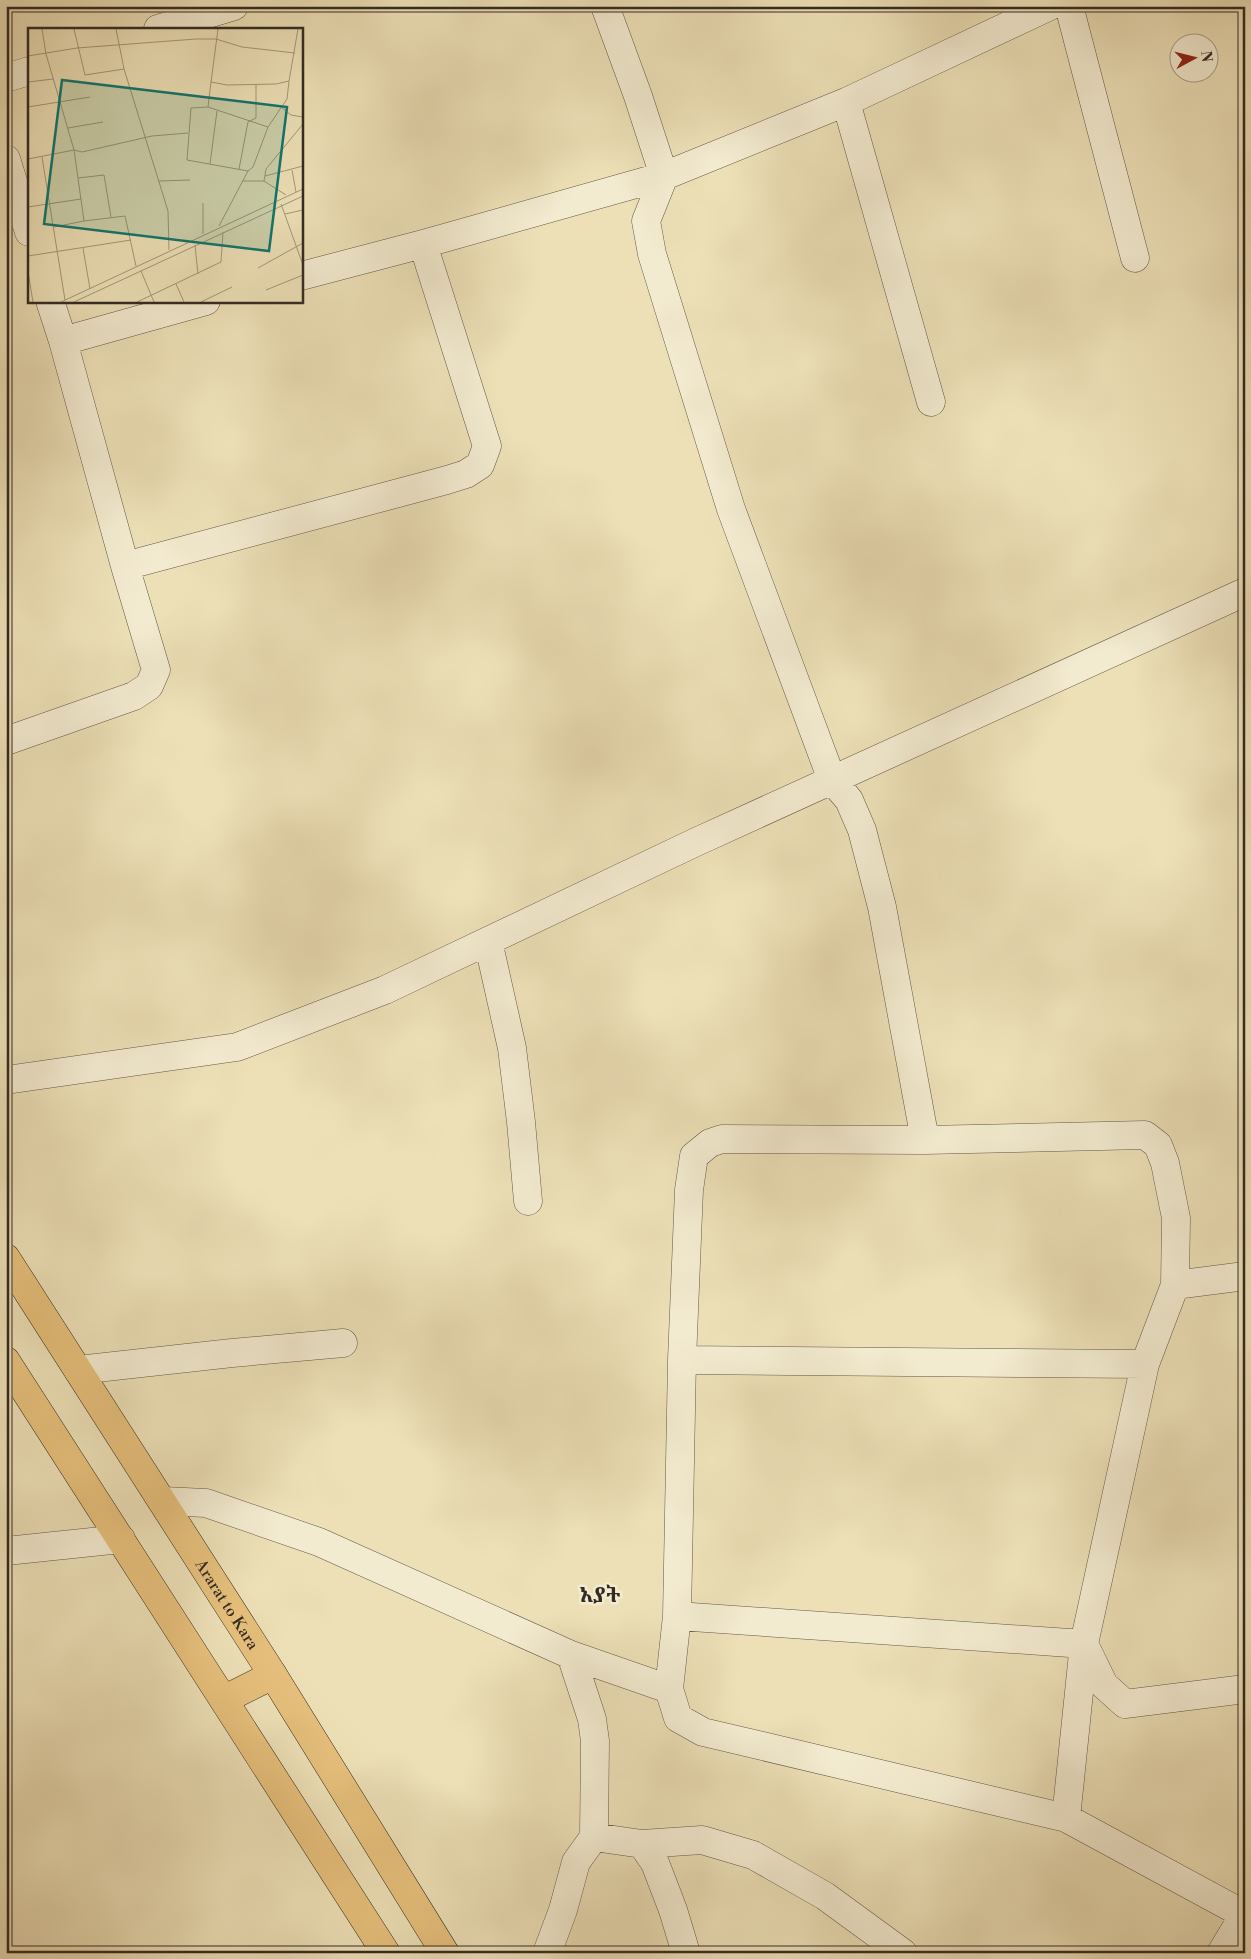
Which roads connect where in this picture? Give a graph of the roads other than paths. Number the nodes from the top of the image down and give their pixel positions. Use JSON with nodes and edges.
{"nodes":[{"id":1,"x":234,"y":6,"type":"edge"},
{"id":2,"x":606,"y":6,"type":"edge"},
{"id":3,"x":1050,"y":6,"type":"edge"},
{"id":4,"x":1069,"y":6,"type":"edge"},
{"id":5,"x":172,"y":21,"type":"edge"},
{"id":6,"x":28,"y":71,"type":"edge"},
{"id":7,"x":6,"y":78,"type":"edge"},
{"id":8,"x":846,"y":102,"type":"junction"},
{"id":9,"x":6,"y":159,"type":"edge"},
{"id":10,"x":664,"y":176,"type":"junction"},
{"id":11,"x":28,"y":229,"type":"edge"},
{"id":12,"x":423,"y":244,"type":"junction"},
{"id":13,"x":1136,"y":258,"type":"dead end"},
{"id":14,"x":302,"y":276,"type":"edge"},
{"id":15,"x":50,"y":302,"type":"edge"},
{"id":16,"x":202,"y":302,"type":"edge"},
{"id":17,"x":63,"y":341,"type":"junction"},
{"id":18,"x":931,"y":402,"type":"dead end"},
{"id":19,"x":125,"y":566,"type":"junction"},
{"id":20,"x":1245,"y":592,"type":"edge"},
{"id":21,"x":6,"y":741,"type":"edge"},
{"id":22,"x":832,"y":780,"type":"junction"},
{"id":23,"x":488,"y":941,"type":"junction"},
{"id":24,"x":6,"y":1080,"type":"edge"},
{"id":25,"x":925,"y":1140,"type":"junction"},
{"id":26,"x":528,"y":1201,"type":"dead end"},
{"id":27,"x":6,"y":1258,"type":"edge"},
{"id":28,"x":1245,"y":1276,"type":"edge"},
{"id":29,"x":1175,"y":1285,"type":"junction"},
{"id":30,"x":343,"y":1343,"type":"dead end"},
{"id":31,"x":682,"y":1360,"type":"junction"},
{"id":32,"x":6,"y":1361,"type":"edge"},
{"id":33,"x":1145,"y":1364,"type":"junction"},
{"id":34,"x":78,"y":1370,"type":"junction"},
{"id":35,"x":163,"y":1501,"type":"junction"},
{"id":36,"x":121,"y":1539,"type":"junction"},
{"id":37,"x":6,"y":1551,"type":"edge"},
{"id":38,"x":677,"y":1616,"type":"junction"},
{"id":39,"x":1084,"y":1644,"type":"junction"},
{"id":40,"x":571,"y":1655,"type":"junction"},
{"id":41,"x":273,"y":1675,"type":"junction"},
{"id":42,"x":669,"y":1689,"type":"junction"},
{"id":43,"x":1245,"y":1689,"type":"edge"},
{"id":44,"x":225,"y":1700,"type":"junction"},
{"id":45,"x":1066,"y":1818,"type":"junction"},
{"id":46,"x":594,"y":1838,"type":"junction"},
{"id":47,"x":642,"y":1844,"type":"junction"},
{"id":48,"x":1244,"y":1915,"type":"edge"},
{"id":49,"x":386,"y":1953,"type":"edge"},
{"id":50,"x":445,"y":1953,"type":"edge"},
{"id":51,"x":547,"y":1953,"type":"edge"},
{"id":52,"x":686,"y":1953,"type":"edge"},
{"id":53,"x":903,"y":1953,"type":"edge"},
{"id":54,"x":1221,"y":1953,"type":"edge"}],
"edges":[{"from":1,"to":5,"type":"street"},
{"from":2,"to":10,"type":"street"},
{"from":3,"to":8,"type":"street"},
{"from":4,"to":13,"type":"street"},
{"from":6,"to":7,"type":"street"},
{"from":8,"to":10,"type":"street"},
{"from":8,"to":18,"type":"street"},
{"from":9,"to":11,"type":"street"},
{"from":10,"to":12,"type":"street"},
{"from":10,"to":22,"type":"street"},
{"from":12,"to":14,"type":"street"},
{"from":12,"to":19,"type":"street"},
{"from":15,"to":17,"type":"street"},
{"from":16,"to":17,"type":"street"},
{"from":17,"to":19,"type":"street"},
{"from":19,"to":21,"type":"street"},
{"from":20,"to":22,"type":"street"},
{"from":22,"to":23,"type":"street"},
{"from":22,"to":25,"type":"street"},
{"from":23,"to":24,"type":"street"},
{"from":23,"to":26,"type":"street"},
{"from":25,"to":29,"type":"street"},
{"from":25,"to":31,"type":"street"},
{"from":27,"to":34,"type":"main road","name":"Ararat to Kara"},
{"from":28,"to":29,"type":"street"},
{"from":29,"to":33,"type":"street"},
{"from":30,"to":34,"type":"street"},
{"from":31,"to":33,"type":"street"},
{"from":31,"to":38,"type":"street"},
{"from":32,"to":36,"type":"main road"},
{"from":33,"to":39,"type":"street"},
{"from":34,"to":35,"type":"main road","name":"Ararat to Kara"},
{"from":35,"to":40,"type":"street"},
{"from":35,"to":41,"type":"main road","name":"Ararat to Kara"},
{"from":36,"to":37,"type":"street"},
{"from":36,"to":44,"type":"main road"},
{"from":38,"to":39,"type":"street"},
{"from":38,"to":42,"type":"street"},
{"from":39,"to":43,"type":"street"},
{"from":39,"to":45,"type":"street"},
{"from":40,"to":42,"type":"street"},
{"from":40,"to":46,"type":"street"},
{"from":41,"to":44,"type":"main road"},
{"from":41,"to":50,"type":"main road","name":"Ararat to Kara"},
{"from":42,"to":45,"type":"street"},
{"from":44,"to":49,"type":"main road"},
{"from":45,"to":48,"type":"street"},
{"from":46,"to":47,"type":"street"},
{"from":46,"to":51,"type":"street"},
{"from":47,"to":52,"type":"street"},
{"from":47,"to":53,"type":"street"},
{"from":48,"to":54,"type":"street"}]}
